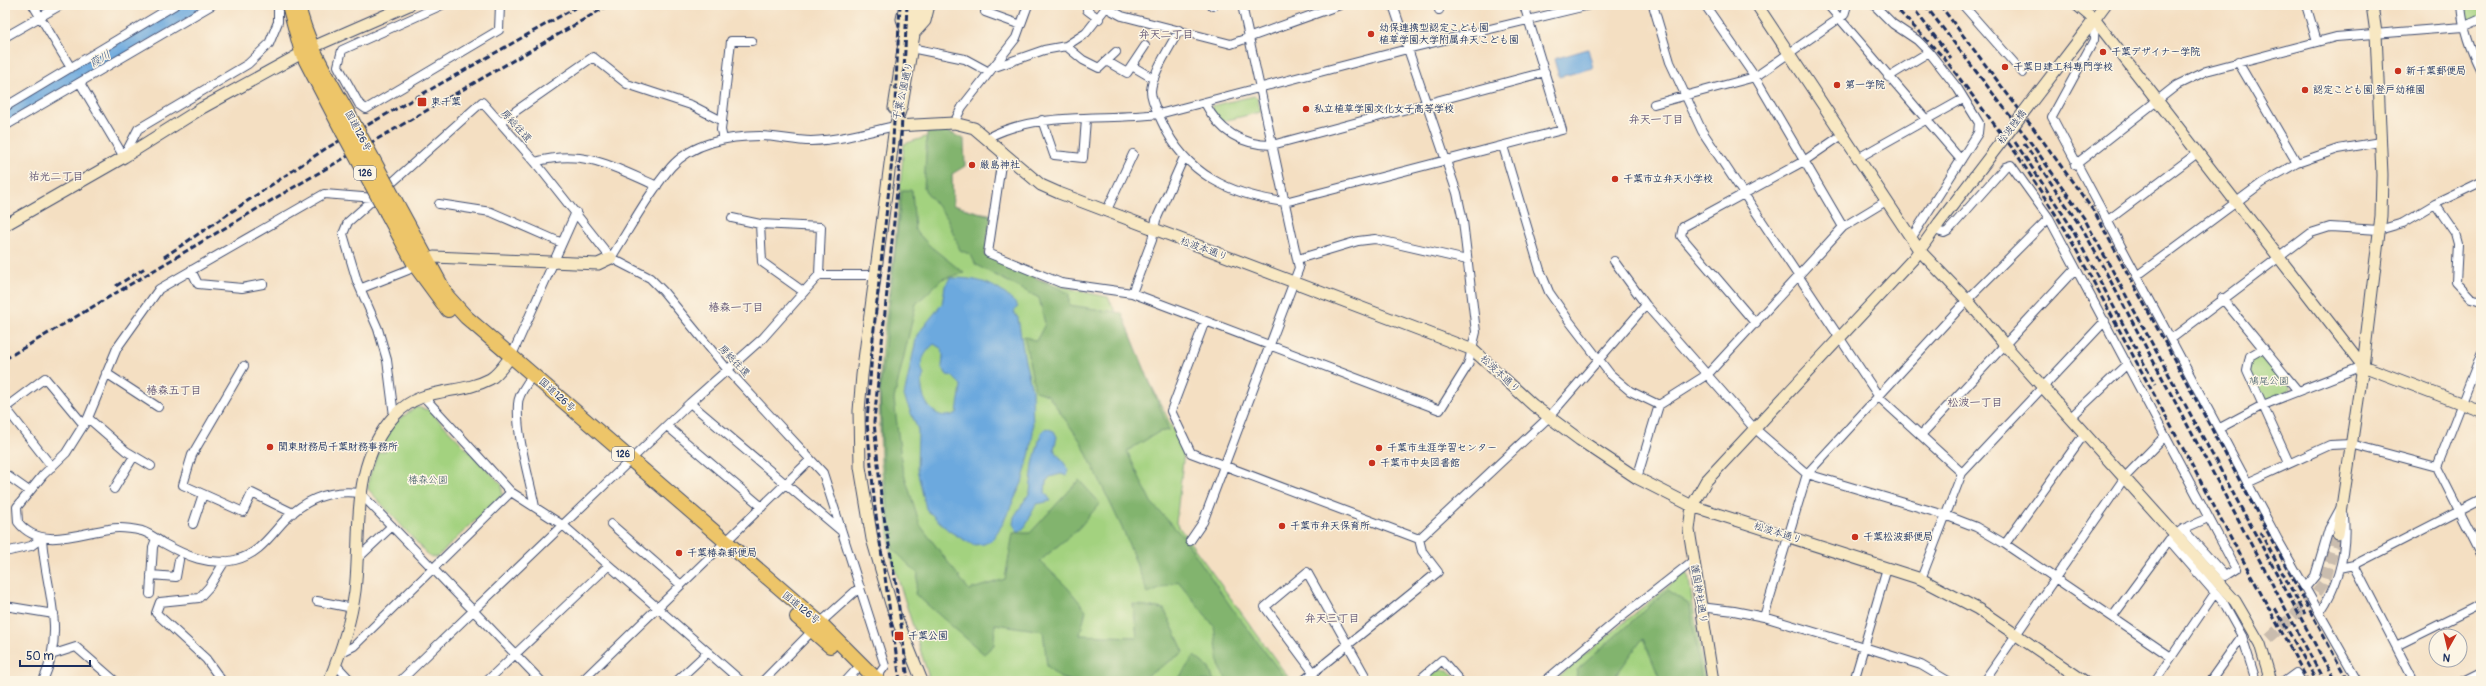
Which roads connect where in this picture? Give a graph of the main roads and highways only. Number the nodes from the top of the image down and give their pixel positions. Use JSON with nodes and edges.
{"nodes":[{"id":1,"x":289,"y":5,"type":"edge"},
{"id":2,"x":298,"y":5,"type":"edge"},
{"id":3,"x":307,"y":50,"type":"junction"},
{"id":4,"x":509,"y":358,"type":"junction"},
{"id":5,"x":628,"y":463,"type":"junction"},
{"id":6,"x":816,"y":627,"type":"junction"},
{"id":7,"x":874,"y":680,"type":"edge"}],
"edges":[{"from":1,"to":3,"type":"highway","number":"126"},
{"from":2,"to":3,"type":"highway","number":"126"},
{"from":3,"to":4,"type":"highway","name":"国道126号","number":"126","bridge":true},
{"from":4,"to":5,"type":"highway","name":"国道126号","number":"126"},
{"from":4,"to":5,"type":"highway","name":"国道126号","number":"126"},
{"from":5,"to":6,"type":"highway","name":"国道126号","number":"126"},
{"from":6,"to":7,"type":"highway","name":"国道126号","number":"126"},
{"from":6,"to":7,"type":"highway","name":"国道126号","number":"126"}]}
